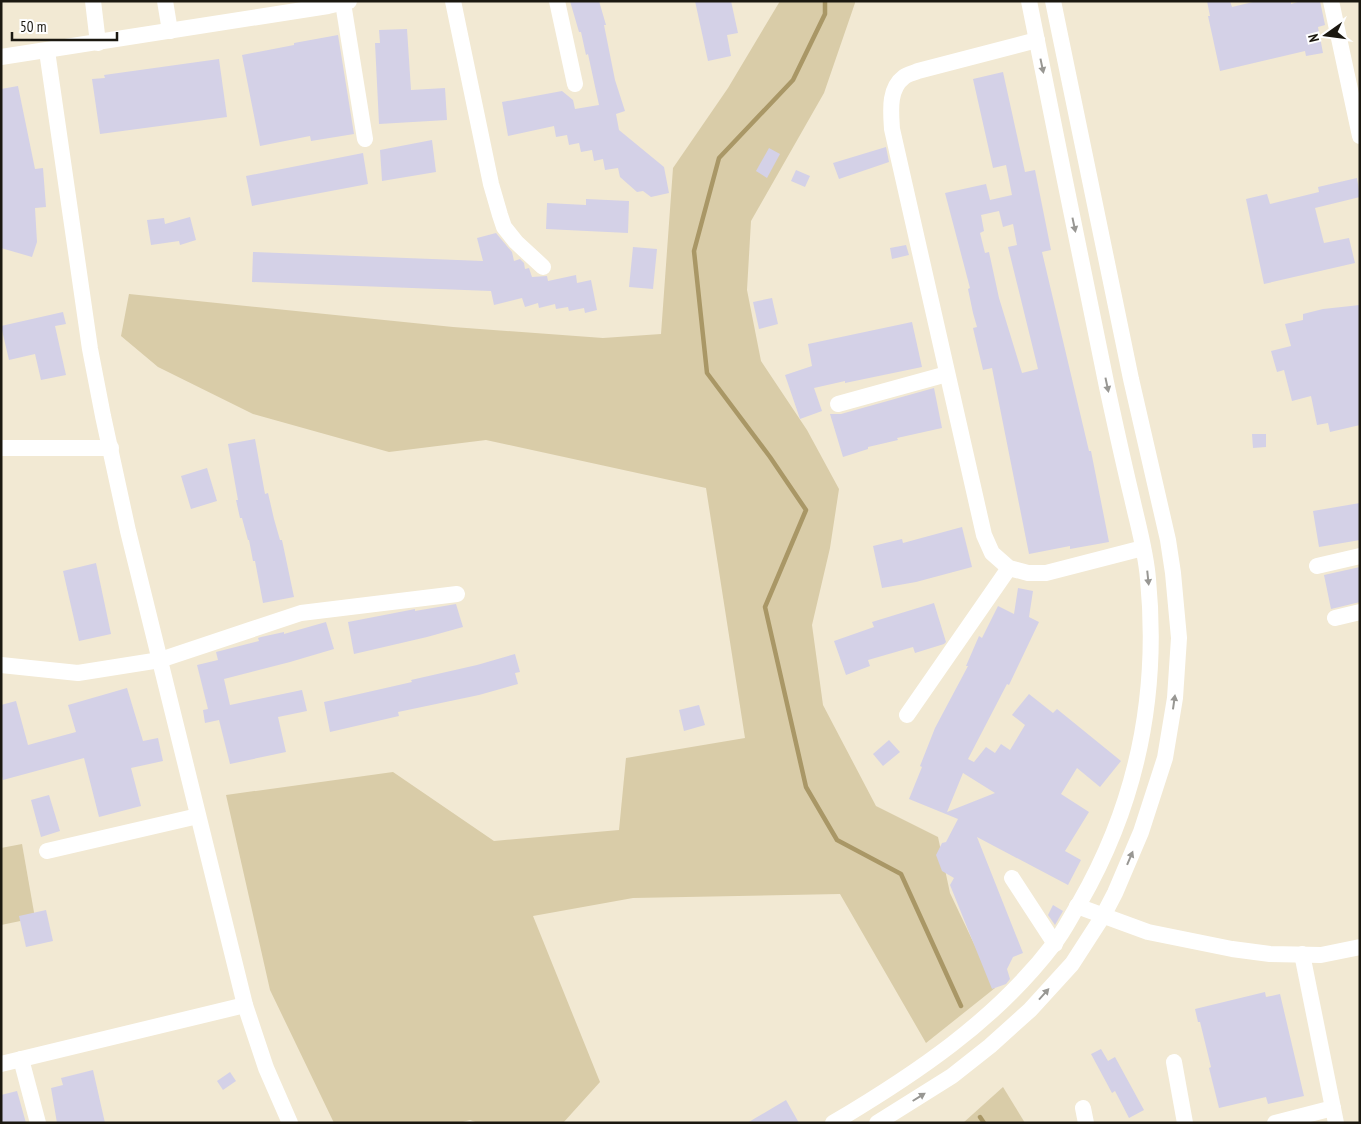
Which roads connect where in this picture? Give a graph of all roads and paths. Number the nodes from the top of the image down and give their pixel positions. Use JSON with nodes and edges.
{"nodes":[{"id":1,"x":93,"y":1,"type":"edge"},
{"id":2,"x":165,"y":1,"type":"edge"},
{"id":3,"x":453,"y":1,"type":"edge"},
{"id":4,"x":557,"y":1,"type":"edge"},
{"id":5,"x":1028,"y":1,"type":"edge"},
{"id":6,"x":1053,"y":1,"type":"edge"},
{"id":7,"x":1331,"y":1,"type":"edge"},
{"id":8,"x":336,"y":3,"type":"edge"},
{"id":9,"x":170,"y":31,"type":"junction"},
{"id":10,"x":1036,"y":40,"type":"junction"},
{"id":11,"x":98,"y":43,"type":"junction"},
{"id":12,"x":47,"y":51,"type":"junction"},
{"id":13,"x":1,"y":57,"type":"edge"},
{"id":14,"x":575,"y":84,"type":"dead end"},
{"id":15,"x":1360,"y":136,"type":"edge"},
{"id":16,"x":365,"y":139,"type":"dead end"},
{"id":17,"x":543,"y":268,"type":"dead end"},
{"id":18,"x":948,"y":374,"type":"junction"},
{"id":19,"x":838,"y":404,"type":"dead end"},
{"id":20,"x":1,"y":448,"type":"edge"},
{"id":21,"x":111,"y":448,"type":"junction"},
{"id":22,"x":1143,"y":548,"type":"junction"},
{"id":23,"x":1360,"y":556,"type":"edge"},
{"id":24,"x":1317,"y":566,"type":"dead end"},
{"id":25,"x":1009,"y":568,"type":"junction"},
{"id":26,"x":457,"y":594,"type":"dead end"},
{"id":27,"x":1360,"y":612,"type":"edge"},
{"id":28,"x":1335,"y":618,"type":"dead end"},
{"id":29,"x":160,"y":660,"type":"junction"},
{"id":30,"x":1,"y":665,"type":"edge"},
{"id":31,"x":907,"y":715,"type":"dead end"},
{"id":32,"x":198,"y":816,"type":"junction"},
{"id":33,"x":47,"y":850,"type":"dead end"},
{"id":34,"x":1012,"y":878,"type":"dead end"},
{"id":35,"x":1077,"y":906,"type":"junction"},
{"id":36,"x":1103,"y":916,"type":"junction"},
{"id":37,"x":1055,"y":944,"type":"junction"},
{"id":38,"x":1360,"y":947,"type":"edge"},
{"id":39,"x":1302,"y":954,"type":"junction"},
{"id":40,"x":245,"y":1005,"type":"junction"},
{"id":41,"x":21,"y":1059,"type":"junction"},
{"id":42,"x":1174,"y":1062,"type":"dead end"},
{"id":43,"x":1,"y":1064,"type":"edge"},
{"id":44,"x":1335,"y":1116,"type":"edge"},
{"id":45,"x":38,"y":1123,"type":"edge"},
{"id":46,"x":290,"y":1123,"type":"edge"},
{"id":47,"x":832,"y":1123,"type":"edge"},
{"id":48,"x":877,"y":1123,"type":"edge"},
{"id":49,"x":1185,"y":1123,"type":"edge"},
{"id":50,"x":1275,"y":1123,"type":"edge"}],
"edges":[{"from":1,"to":11,"type":"street"},
{"from":2,"to":9,"type":"street"},
{"from":3,"to":17,"type":"street"},
{"from":4,"to":14,"type":"street"},
{"from":5,"to":10,"type":"street"},
{"from":36,"to":6,"type":"street","one_way":true},
{"from":7,"to":15,"type":"street"},
{"from":8,"to":9,"type":"street"},
{"from":8,"to":16,"type":"street"},
{"from":9,"to":11,"type":"street"},
{"from":10,"to":18,"type":"street"},
{"from":10,"to":22,"type":"street","one_way":true},
{"from":11,"to":12,"type":"street"},
{"from":12,"to":13,"type":"street"},
{"from":12,"to":21,"type":"street"},
{"from":18,"to":19,"type":"street"},
{"from":18,"to":25,"type":"street"},
{"from":20,"to":21,"type":"street"},
{"from":21,"to":29,"type":"street"},
{"from":22,"to":25,"type":"street"},
{"from":22,"to":35,"type":"street","one_way":true},
{"from":23,"to":24,"type":"street"},
{"from":25,"to":31,"type":"street"},
{"from":26,"to":29,"type":"street"},
{"from":27,"to":28,"type":"street"},
{"from":29,"to":30,"type":"street"},
{"from":29,"to":32,"type":"street"},
{"from":32,"to":33,"type":"street"},
{"from":32,"to":40,"type":"street"},
{"from":34,"to":37,"type":"street"},
{"from":35,"to":36,"type":"street"},
{"from":35,"to":37,"type":"street"},
{"from":36,"to":39,"type":"street"},
{"from":48,"to":36,"type":"street","one_way":true},
{"from":37,"to":47,"type":"street"},
{"from":38,"to":39,"type":"street"},
{"from":39,"to":44,"type":"street"},
{"from":40,"to":41,"type":"street"},
{"from":40,"to":46,"type":"street"},
{"from":41,"to":43,"type":"street"},
{"from":41,"to":45,"type":"street"},
{"from":42,"to":49,"type":"street"},
{"from":44,"to":50,"type":"street"}]}
